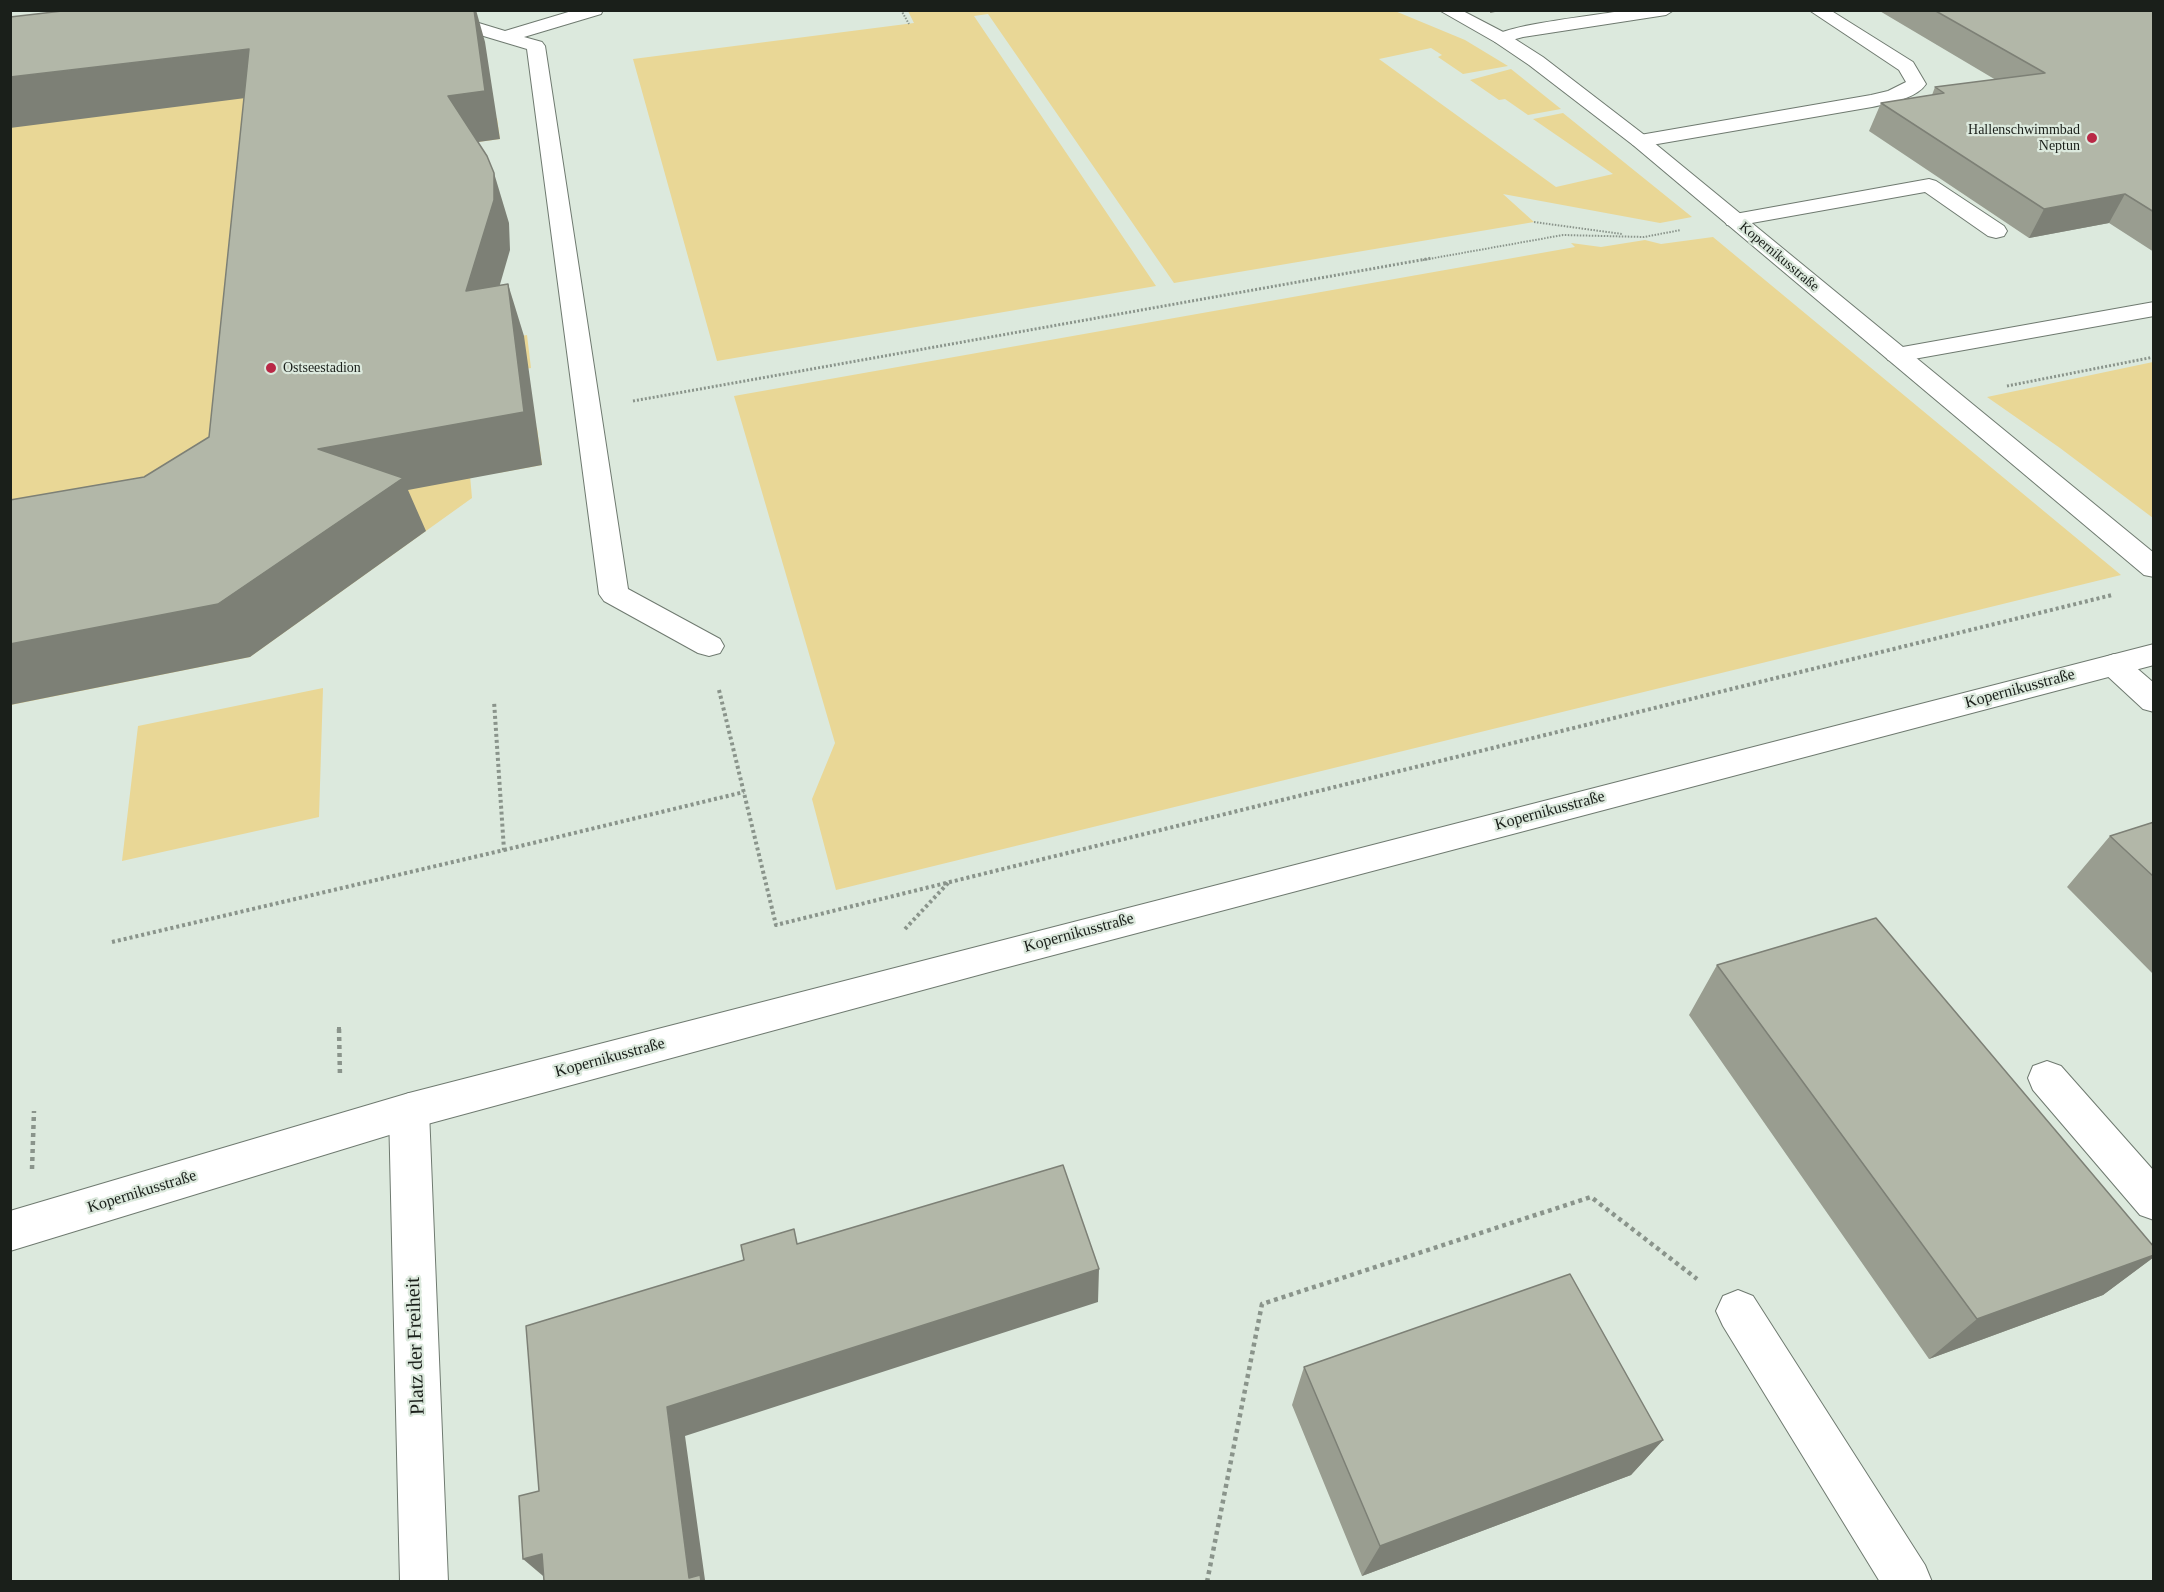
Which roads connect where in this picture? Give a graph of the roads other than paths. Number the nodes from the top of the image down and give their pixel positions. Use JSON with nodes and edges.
{"nodes":[{"id":1,"x":416,"y":10,"type":"edge"},
{"id":2,"x":595,"y":10,"type":"edge"},
{"id":3,"x":1447,"y":10,"type":"edge"},
{"id":4,"x":1666,"y":10,"type":"edge"},
{"id":5,"x":1817,"y":10,"type":"edge"},
{"id":6,"x":504,"y":37,"type":"junction"},
{"id":7,"x":1501,"y":38,"type":"junction"},
{"id":8,"x":1640,"y":141,"type":"junction"},
{"id":9,"x":1735,"y":220,"type":"junction"},
{"id":10,"x":1996,"y":231,"type":"dead end"},
{"id":11,"x":2154,"y":309,"type":"edge"},
{"id":12,"x":1897,"y":355,"type":"junction"},
{"id":13,"x":2154,"y":567,"type":"edge"},
{"id":14,"x":709,"y":646,"type":"dead end"},
{"id":15,"x":2154,"y":654,"type":"edge"},
{"id":16,"x":2114,"y":665,"type":"junction"},
{"id":17,"x":2154,"y":701,"type":"edge"},
{"id":18,"x":2047,"y":1078,"type":"dead end"},
{"id":19,"x":409,"y":1111,"type":"junction"},
{"id":20,"x":2154,"y":1201,"type":"edge"},
{"id":21,"x":10,"y":1231,"type":"edge"},
{"id":22,"x":1738,"y":1311,"type":"road end"},
{"id":23,"x":424,"y":1581,"type":"edge"},
{"id":24,"x":1908,"y":1581,"type":"edge"}],
"edges":[{"from":1,"to":6,"type":"street"},
{"from":2,"to":6,"type":"street"},
{"from":3,"to":7,"type":"street","name":"Kopernikusstraße"},
{"from":4,"to":7,"type":"street"},
{"from":5,"to":8,"type":"street"},
{"from":6,"to":14,"type":"street"},
{"from":7,"to":8,"type":"street","name":"Kopernikusstraße"},
{"from":8,"to":9,"type":"street","name":"Kopernikusstraße"},
{"from":9,"to":10,"type":"street"},
{"from":9,"to":12,"type":"street","name":"Kopernikusstraße"},
{"from":11,"to":12,"type":"street"},
{"from":12,"to":13,"type":"street","name":"Kopernikusstraße"},
{"from":15,"to":16,"type":"street","name":"Kopernikusstraße"},
{"from":16,"to":17,"type":"street"},
{"from":16,"to":19,"type":"street","name":"Kopernikusstraße"},
{"from":18,"to":20,"type":"street"},
{"from":19,"to":21,"type":"street","name":"Kopernikusstraße"},
{"from":19,"to":23,"type":"street","name":"Platz der Freiheit"},
{"from":22,"to":24,"type":"street"}]}
